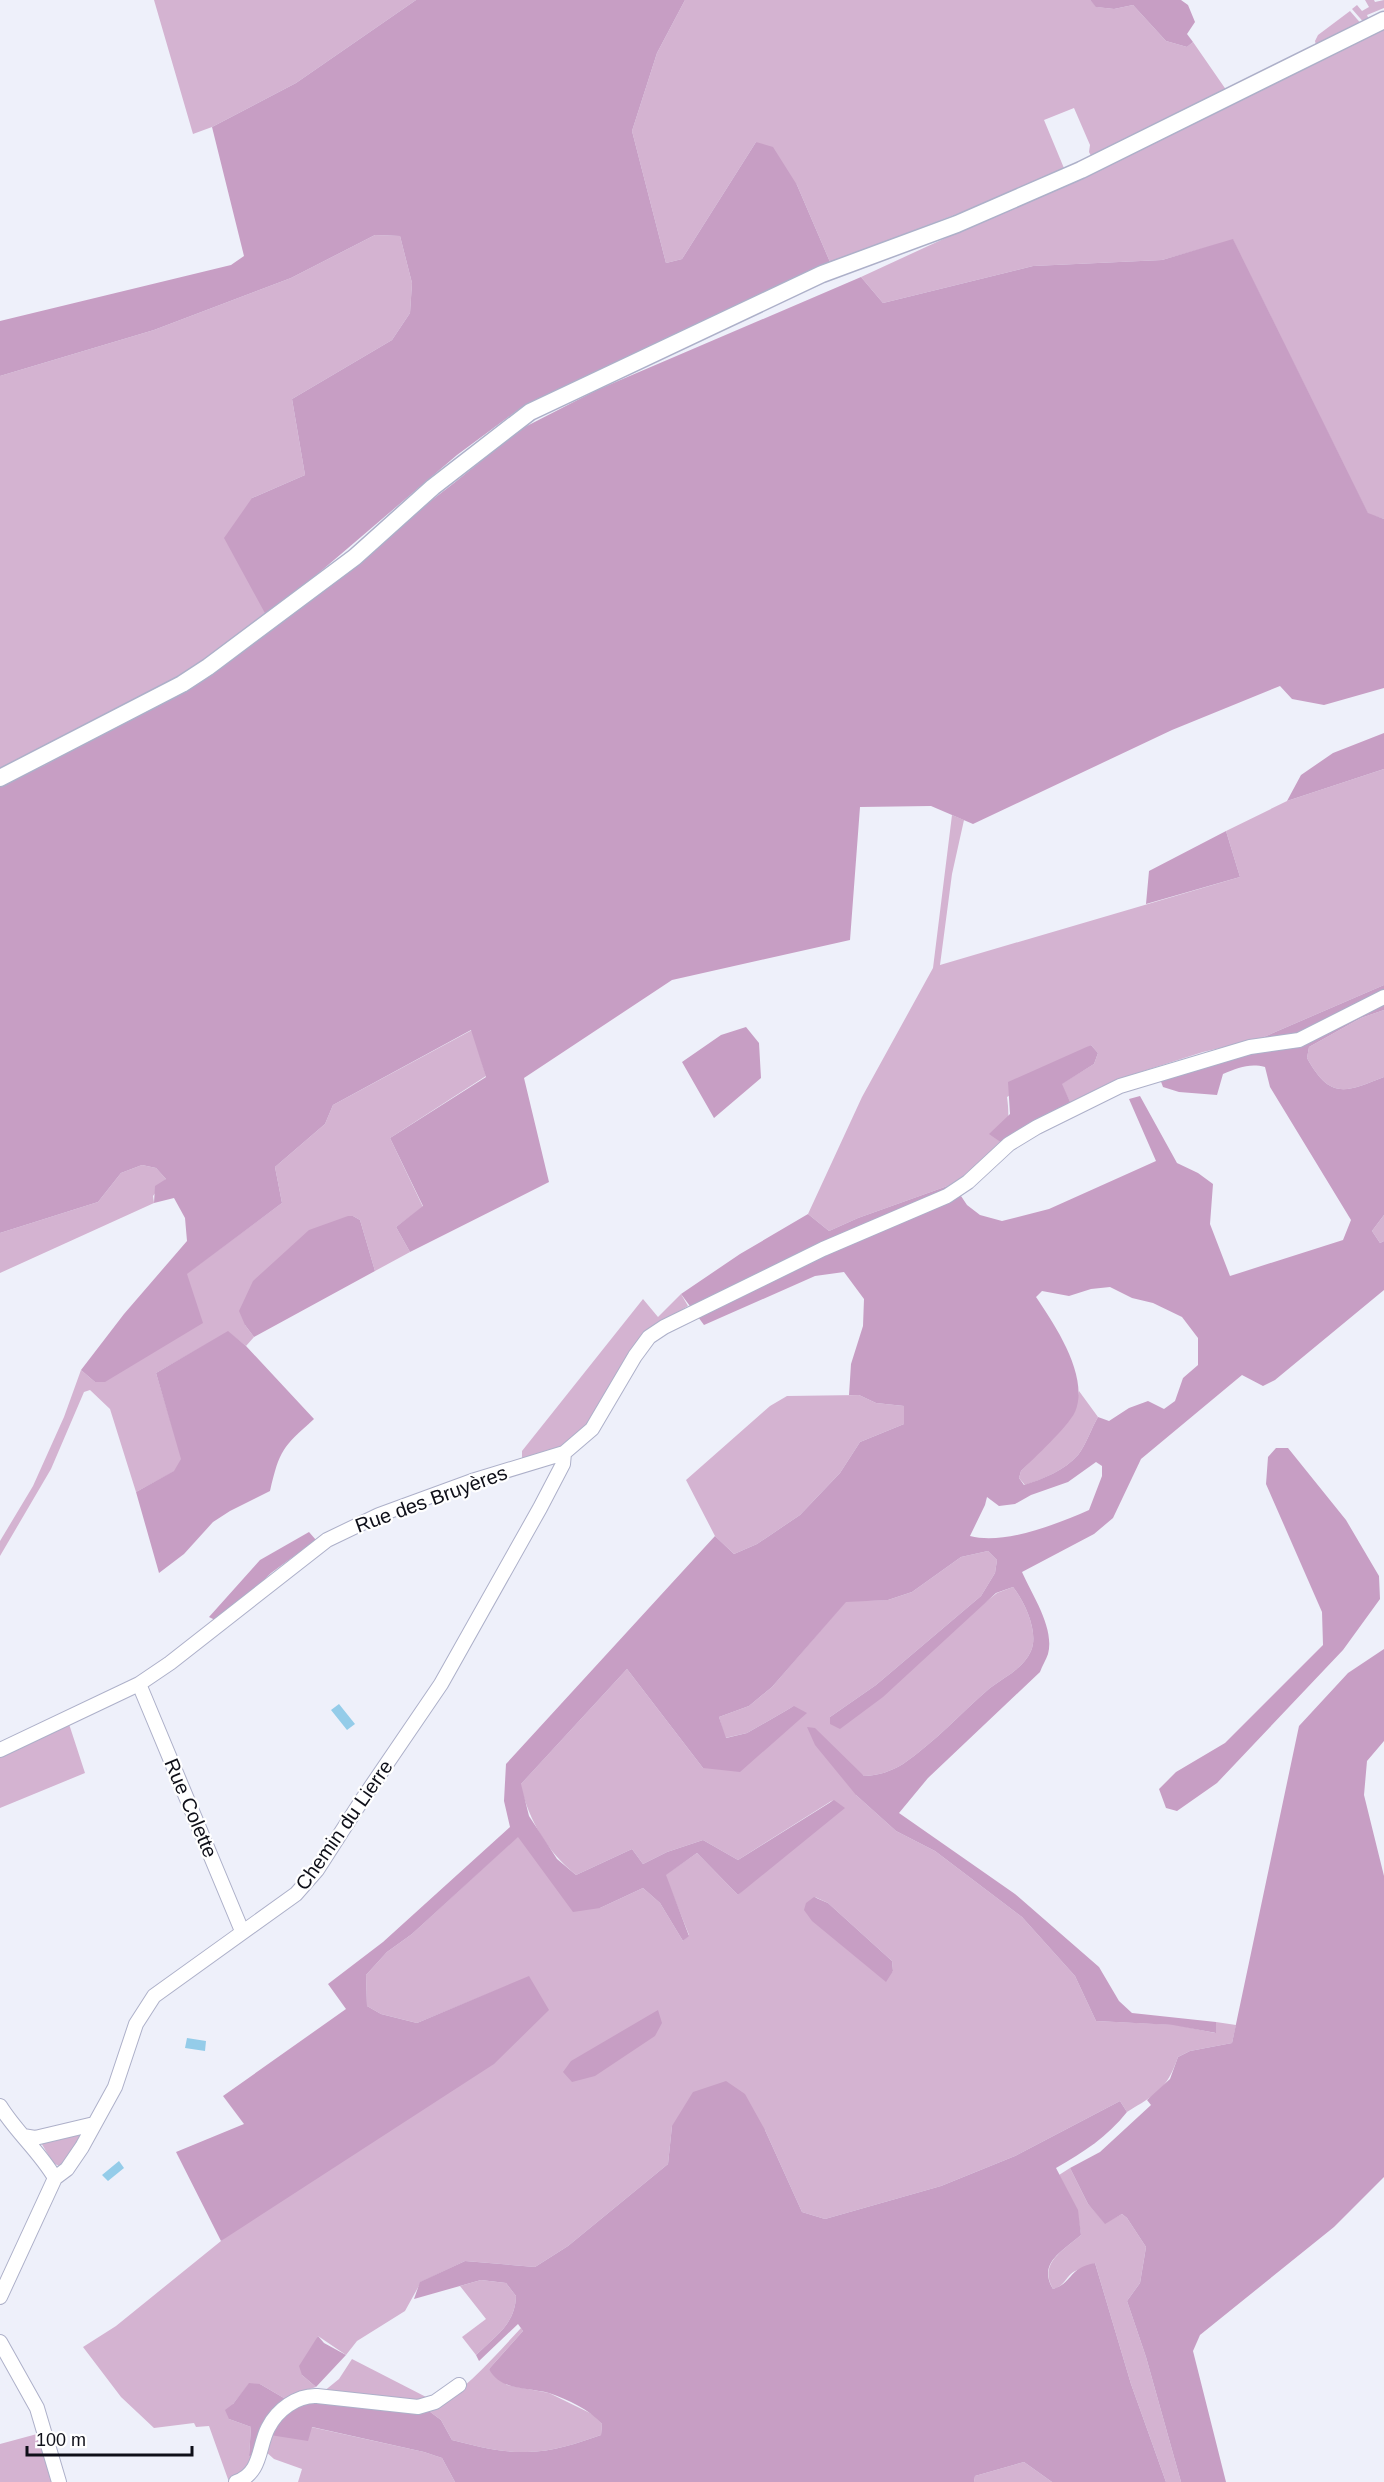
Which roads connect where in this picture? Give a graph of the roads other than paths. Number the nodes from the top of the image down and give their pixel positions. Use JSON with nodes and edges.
{"nodes":[{"id":1,"x":1384,"y":20,"type":"edge"},
{"id":2,"x":0,"y":778,"type":"edge"},
{"id":3,"x":1384,"y":997,"type":"edge"},
{"id":4,"x":564,"y":1453,"type":"junction"},
{"id":5,"x":139,"y":1684,"type":"junction"},
{"id":6,"x":0,"y":1749,"type":"edge"},
{"id":7,"x":242,"y":1931,"type":"junction"},
{"id":8,"x":0,"y":2106,"type":"edge"},
{"id":9,"x":94,"y":2124,"type":"junction"},
{"id":10,"x":22,"y":2136,"type":"junction"},
{"id":11,"x":55,"y":2178,"type":"junction"},
{"id":12,"x":0,"y":2297,"type":"edge"},
{"id":13,"x":0,"y":2342,"type":"edge"},
{"id":14,"x":459,"y":2385,"type":"dead end"},
{"id":15,"x":59,"y":2482,"type":"edge"},
{"id":16,"x":236,"y":2482,"type":"edge"}],
"edges":[{"from":1,"to":2,"type":"street"},
{"from":3,"to":4,"type":"street","name":"Rue des Bruyères"},
{"from":4,"to":5,"type":"street","name":"Rue des Bruyères"},
{"from":4,"to":7,"type":"street","name":"Chemin du Lierre"},
{"from":5,"to":6,"type":"street","name":"Rue des Bruyères"},
{"from":5,"to":7,"type":"street","name":"Rue Colette"},
{"from":7,"to":9,"type":"street","name":"Chemin du Lierre"},
{"from":8,"to":10,"type":"street"},
{"from":9,"to":10,"type":"street"},
{"from":9,"to":11,"type":"street","name":"Chemin du Lierre"},
{"from":10,"to":11,"type":"street"},
{"from":11,"to":12,"type":"street","name":"Chemin du Lierre"},
{"from":13,"to":15,"type":"street"},
{"from":14,"to":16,"type":"street"}]}
